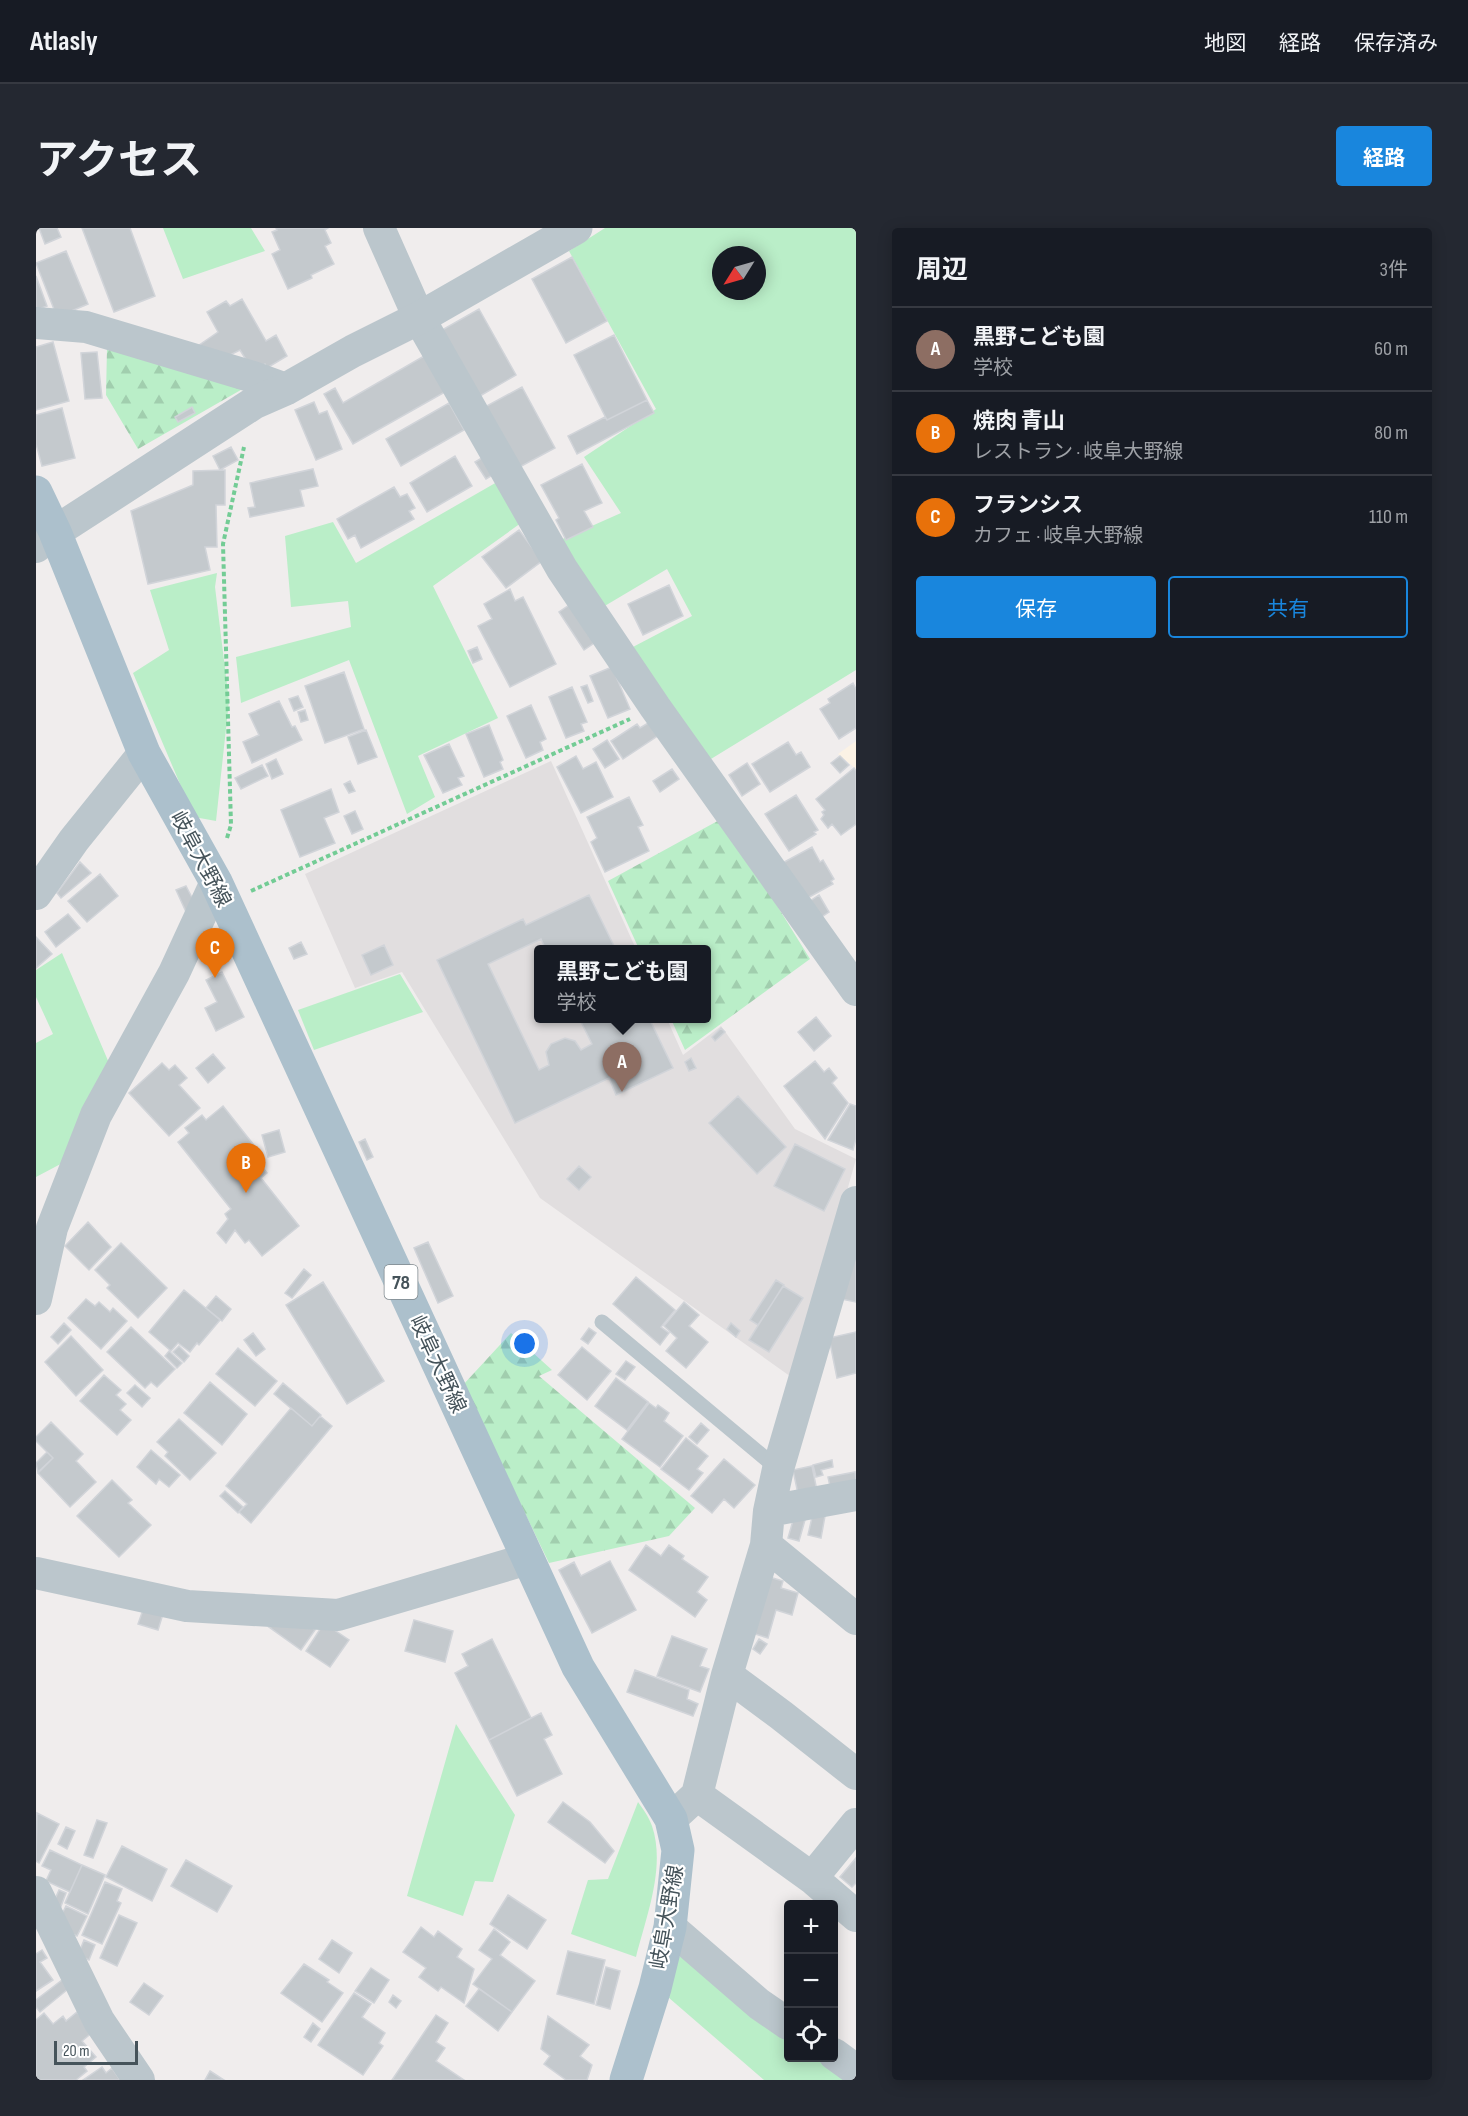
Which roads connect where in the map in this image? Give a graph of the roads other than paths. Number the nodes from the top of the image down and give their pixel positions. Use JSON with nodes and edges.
{"nodes":[{"id":1,"x":379,"y":228,"type":"edge"},
{"id":2,"x":576,"y":228,"type":"edge"},
{"id":3,"x":419,"y":318,"type":"junction"},
{"id":4,"x":36,"y":323,"type":"edge"},
{"id":5,"x":286,"y":389,"type":"junction"},
{"id":6,"x":36,"y":492,"type":"edge"},
{"id":7,"x":45,"y":540,"type":"edge"},
{"id":8,"x":144,"y":753,"type":"junction"},
{"id":9,"x":216,"y":882,"type":"junction"},
{"id":10,"x":36,"y":894,"type":"edge"},
{"id":11,"x":856,"y":990,"type":"edge"},
{"id":12,"x":856,"y":1202,"type":"edge"},
{"id":13,"x":36,"y":1299,"type":"edge"},
{"id":14,"x":602,"y":1322,"type":"dead end"},
{"id":15,"x":778,"y":1469,"type":"junction"},
{"id":16,"x":856,"y":1496,"type":"edge"},
{"id":17,"x":769,"y":1511,"type":"junction"},
{"id":18,"x":766,"y":1545,"type":"junction"},
{"id":19,"x":528,"y":1559,"type":"junction"},
{"id":20,"x":36,"y":1573,"type":"edge"},
{"id":21,"x":856,"y":1619,"type":"edge"},
{"id":22,"x":727,"y":1675,"type":"junction"},
{"id":23,"x":856,"y":1774,"type":"edge"},
{"id":24,"x":696,"y":1795,"type":"junction"},
{"id":25,"x":671,"y":1819,"type":"junction"},
{"id":26,"x":856,"y":1824,"type":"edge"},
{"id":27,"x":812,"y":1878,"type":"junction"},
{"id":28,"x":36,"y":1892,"type":"edge"},
{"id":29,"x":856,"y":1916,"type":"edge"},
{"id":30,"x":670,"y":1927,"type":"junction"},
{"id":31,"x":784,"y":2021,"type":"edge"},
{"id":32,"x":838,"y":2057,"type":"edge"},
{"id":33,"x":856,"y":2070,"type":"edge"},
{"id":34,"x":139,"y":2080,"type":"edge"},
{"id":35,"x":626,"y":2080,"type":"edge"}],
"edges":[{"from":1,"to":3,"type":"street"},
{"from":2,"to":3,"type":"street"},
{"from":3,"to":5,"type":"street"},
{"from":3,"to":11,"type":"street"},
{"from":4,"to":5,"type":"street"},
{"from":5,"to":7,"type":"street"},
{"from":6,"to":7,"type":"main road","name":"岐阜大野線","number":"78"},
{"from":7,"to":8,"type":"main road","name":"岐阜大野線","number":"78"},
{"from":8,"to":9,"type":"main road","name":"岐阜大野線","number":"78"},
{"from":8,"to":10,"type":"street"},
{"from":9,"to":13,"type":"street"},
{"from":9,"to":19,"type":"main road","name":"岐阜大野線","number":"78"},
{"from":12,"to":15,"type":"street"},
{"from":14,"to":15,"type":"lane"},
{"from":15,"to":17,"type":"street"},
{"from":16,"to":17,"type":"street"},
{"from":17,"to":18,"type":"street"},
{"from":18,"to":21,"type":"street"},
{"from":18,"to":22,"type":"street"},
{"from":19,"to":20,"type":"street"},
{"from":19,"to":25,"type":"main road","name":"岐阜大野線","number":"78"},
{"from":22,"to":23,"type":"street"},
{"from":22,"to":24,"type":"street"},
{"from":24,"to":25,"type":"street"},
{"from":24,"to":27,"type":"street"},
{"from":25,"to":30,"type":"main road","name":"岐阜大野線","number":"78"},
{"from":26,"to":27,"type":"street"},
{"from":27,"to":29,"type":"street"},
{"from":28,"to":34,"type":"street"},
{"from":30,"to":31,"type":"street"},
{"from":30,"to":35,"type":"main road","name":"岐阜大野線","number":"78"},
{"from":32,"to":33,"type":"street"}]}
